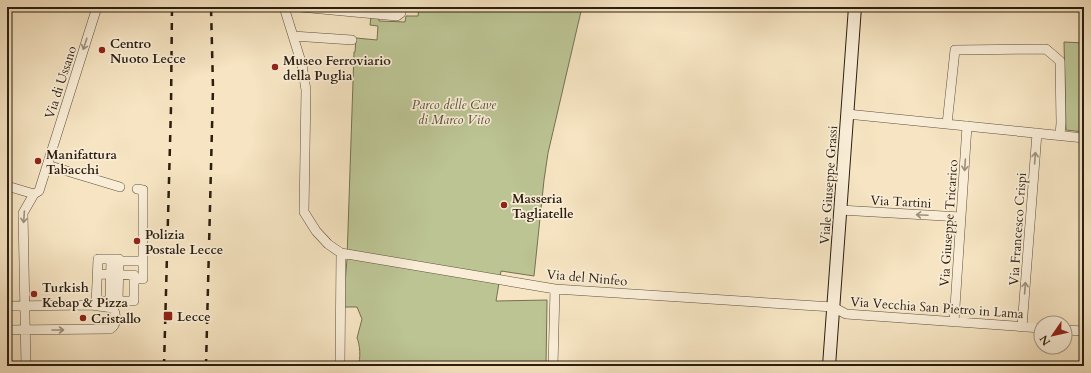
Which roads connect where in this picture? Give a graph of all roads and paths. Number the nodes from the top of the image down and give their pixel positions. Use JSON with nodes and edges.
{"nodes":[{"id":1,"x":97,"y":7,"type":"edge"},
{"id":2,"x":284,"y":7,"type":"edge"},
{"id":3,"x":300,"y":7,"type":"edge"},
{"id":4,"x":402,"y":7,"type":"edge"},
{"id":5,"x":855,"y":7,"type":"edge"},
{"id":6,"x":293,"y":36,"type":"junction"},
{"id":7,"x":352,"y":40,"type":"dead end"},
{"id":8,"x":847,"y":114,"type":"junction"},
{"id":9,"x":947,"y":124,"type":"junction"},
{"id":10,"x":967,"y":126,"type":"junction"},
{"id":11,"x":1037,"y":133,"type":"junction"},
{"id":12,"x":1060,"y":135,"type":"junction"},
{"id":13,"x":1084,"y":138,"type":"edge"},
{"id":14,"x":47,"y":165,"type":"junction"},
{"id":15,"x":7,"y":186,"type":"edge"},
{"id":16,"x":120,"y":187,"type":"dead end"},
{"id":17,"x":137,"y":189,"type":"dead end"},
{"id":18,"x":34,"y":194,"type":"junction"},
{"id":19,"x":840,"y":210,"type":"junction"},
{"id":20,"x":961,"y":217,"type":"junction"},
{"id":21,"x":341,"y":253,"type":"junction"},
{"id":22,"x":115,"y":260,"type":"junction"},
{"id":23,"x":138,"y":261,"type":"junction"},
{"id":24,"x":97,"y":274,"type":"junction"},
{"id":25,"x":115,"y":275,"type":"junction"},
{"id":26,"x":134,"y":280,"type":"junction"},
{"id":27,"x":97,"y":285,"type":"junction"},
{"id":28,"x":114,"y":286,"type":"junction"},
{"id":29,"x":555,"y":289,"type":"junction"},
{"id":30,"x":114,"y":303,"type":"junction"},
{"id":31,"x":94,"y":304,"type":"junction"},
{"id":32,"x":7,"y":306,"type":"edge"},
{"id":33,"x":25,"y":306,"type":"junction"},
{"id":34,"x":833,"y":307,"type":"junction"},
{"id":35,"x":954,"y":322,"type":"junction"},
{"id":36,"x":1022,"y":327,"type":"junction"},
{"id":37,"x":1033,"y":328,"type":"edge"},
{"id":38,"x":7,"y":330,"type":"edge"},
{"id":39,"x":25,"y":330,"type":"junction"},
{"id":40,"x":1073,"y":330,"type":"edge"},
{"id":41,"x":1084,"y":331,"type":"edge"},
{"id":42,"x":26,"y":366,"type":"edge"},
{"id":43,"x":340,"y":366,"type":"edge"},
{"id":44,"x":553,"y":366,"type":"edge"},
{"id":45,"x":829,"y":366,"type":"edge"}],
"edges":[{"from":1,"to":14,"type":"street","name":"Via di Ussano","one_way":true},
{"from":2,"to":6,"type":"street"},
{"from":3,"to":4,"type":"street"},
{"from":5,"to":8,"type":"main road","name":"Viale Giuseppe Grassi"},
{"from":6,"to":7,"type":"street"},
{"from":6,"to":21,"type":"street"},
{"from":8,"to":9,"type":"street"},
{"from":8,"to":19,"type":"main road","name":"Viale Giuseppe Grassi"},
{"from":9,"to":10,"type":"street"},
{"from":9,"to":12,"type":"street"},
{"from":10,"to":11,"type":"street"},
{"from":10,"to":20,"type":"street","name":"Via Giuseppe Tricarico","one_way":true},
{"from":11,"to":12,"type":"street"},
{"from":36,"to":11,"type":"street","name":"Via Francesco Crispi","one_way":true},
{"from":12,"to":13,"type":"street"},
{"from":14,"to":16,"type":"street"},
{"from":14,"to":18,"type":"street","name":"Via di Ussano"},
{"from":15,"to":18,"type":"street"},
{"from":17,"to":23,"type":"street"},
{"from":18,"to":33,"type":"street","name":"Via di Ussano","one_way":true},
{"from":20,"to":19,"type":"street","name":"Via Tartini","one_way":true},
{"from":19,"to":34,"type":"main road","name":"Viale Giuseppe Grassi"},
{"from":20,"to":35,"type":"street","name":"Via Giuseppe Tricarico"},
{"from":21,"to":29,"type":"street","name":"Via del Ninfeo"},
{"from":21,"to":43,"type":"street"},
{"from":22,"to":23,"type":"street"},
{"from":22,"to":24,"type":"street"},
{"from":22,"to":25,"type":"street"},
{"from":23,"to":26,"type":"street"},
{"from":24,"to":25,"type":"street"},
{"from":24,"to":27,"type":"street"},
{"from":25,"to":26,"type":"street"},
{"from":25,"to":28,"type":"street"},
{"from":26,"to":28,"type":"street"},
{"from":26,"to":30,"type":"street"},
{"from":27,"to":28,"type":"street"},
{"from":27,"to":31,"type":"street"},
{"from":28,"to":30,"type":"street"},
{"from":29,"to":34,"type":"street","name":"Via del Ninfeo"},
{"from":29,"to":44,"type":"street"},
{"from":30,"to":31,"type":"street"},
{"from":39,"to":30,"type":"street","one_way":true},
{"from":31,"to":33,"type":"street"},
{"from":32,"to":33,"type":"street"},
{"from":33,"to":39,"type":"street","name":"Via di Ussano"},
{"from":34,"to":35,"type":"street","name":"Via Vecchia San Pietro in Lama"},
{"from":34,"to":45,"type":"main road","name":"Viale Giuseppe Grassi"},
{"from":35,"to":36,"type":"street","name":"Via Vecchia San Pietro in Lama"},
{"from":36,"to":37,"type":"street","name":"Via Vecchia San Pietro in Lama"},
{"from":38,"to":39,"type":"street"},
{"from":39,"to":42,"type":"street","name":"Via di Ussano"},
{"from":40,"to":41,"type":"street"}]}
